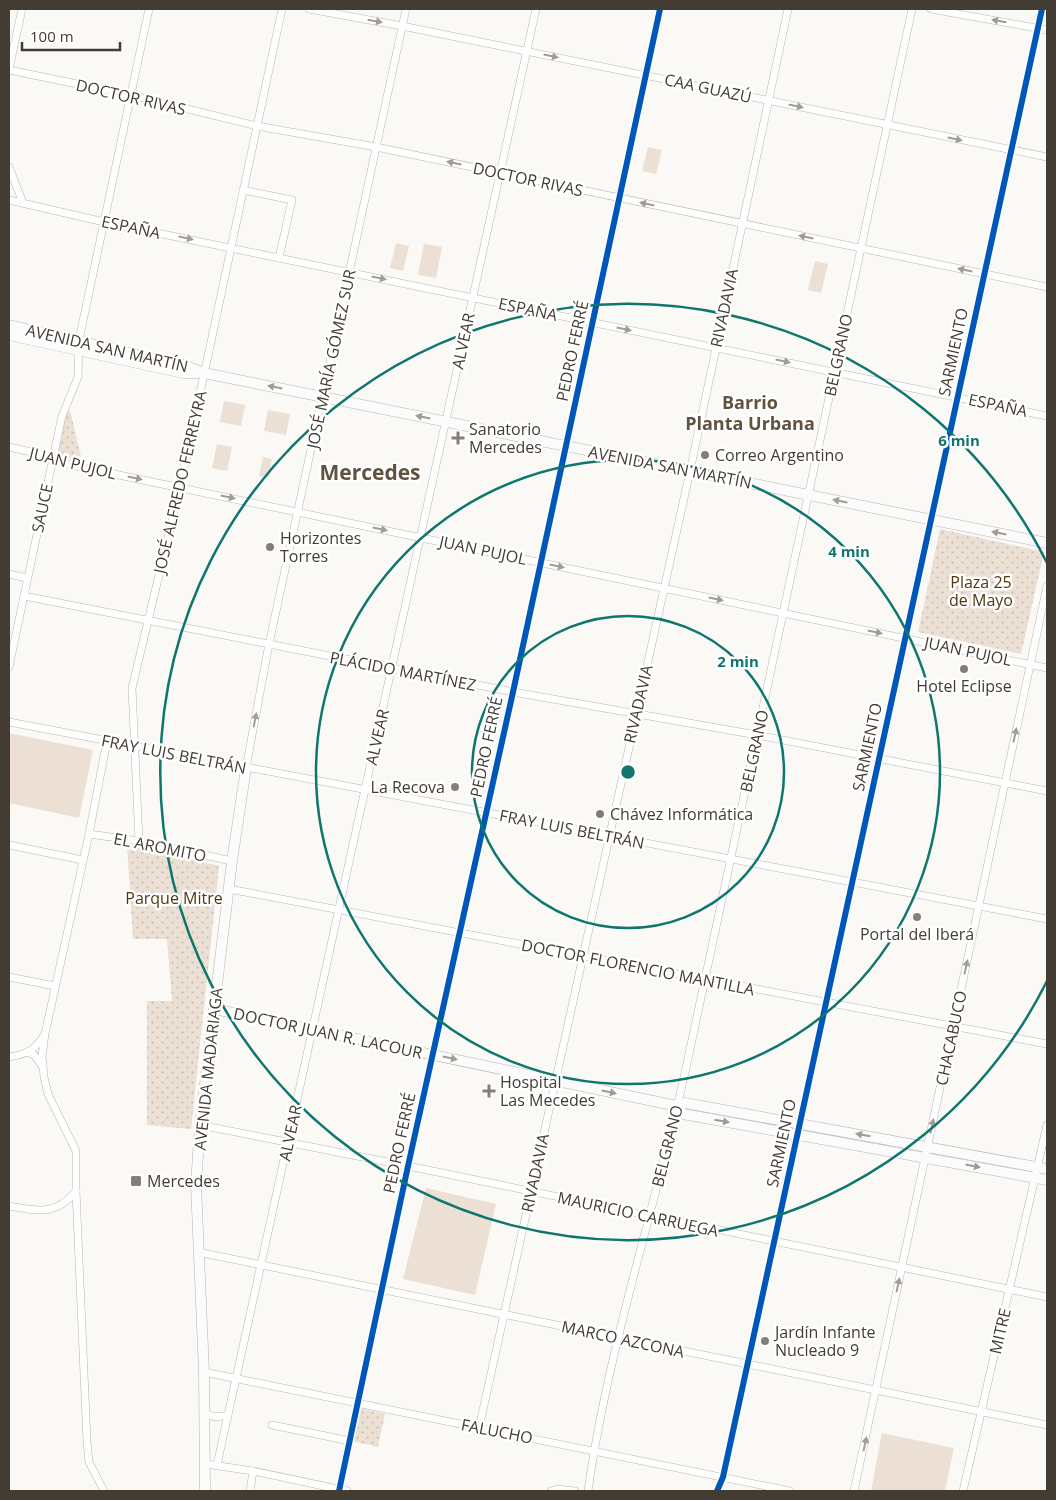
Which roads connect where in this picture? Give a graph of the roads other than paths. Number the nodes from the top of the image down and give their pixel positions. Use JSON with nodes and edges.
{"nodes":[{"id":1,"x":22,"y":9,"type":"edge"},
{"id":2,"x":149,"y":9,"type":"edge"},
{"id":3,"x":282,"y":9,"type":"edge"},
{"id":4,"x":309,"y":9,"type":"edge"},
{"id":5,"x":406,"y":9,"type":"edge"},
{"id":6,"x":536,"y":9,"type":"edge"},
{"id":7,"x":660,"y":9,"type":"edge"},
{"id":8,"x":788,"y":9,"type":"edge"},
{"id":9,"x":912,"y":9,"type":"edge"},
{"id":10,"x":931,"y":9,"type":"edge"},
{"id":11,"x":1042,"y":9,"type":"edge"},
{"id":12,"x":402,"y":26,"type":"junction"},
{"id":13,"x":1038,"y":28,"type":"junction"},
{"id":14,"x":1047,"y":30,"type":"edge"},
{"id":15,"x":527,"y":51,"type":"junction"},
{"id":16,"x":9,"y":70,"type":"edge"},
{"id":17,"x":646,"y":76,"type":"junction"},
{"id":18,"x":130,"y":95,"type":"junction"},
{"id":19,"x":769,"y":101,"type":"junction"},
{"id":20,"x":888,"y":125,"type":"junction"},
{"id":21,"x":257,"y":126,"type":"junction"},
{"id":22,"x":376,"y":147,"type":"junction"},
{"id":23,"x":1011,"y":150,"type":"junction"},
{"id":24,"x":1047,"y":157,"type":"edge"},
{"id":25,"x":9,"y":167,"type":"edge"},
{"id":26,"x":500,"y":173,"type":"junction"},
{"id":27,"x":243,"y":190,"type":"junction"},
{"id":28,"x":619,"y":198,"type":"junction"},
{"id":29,"x":9,"y":200,"type":"edge"},
{"id":30,"x":23,"y":203,"type":"junction"},
{"id":31,"x":104,"y":222,"type":"junction"},
{"id":32,"x":742,"y":223,"type":"junction"},
{"id":33,"x":231,"y":248,"type":"junction"},
{"id":34,"x":861,"y":248,"type":"junction"},
{"id":35,"x":279,"y":258,"type":"junction"},
{"id":36,"x":349,"y":272,"type":"junction"},
{"id":37,"x":984,"y":274,"type":"junction"},
{"id":38,"x":1047,"y":287,"type":"edge"},
{"id":39,"x":473,"y":298,"type":"junction"},
{"id":40,"x":592,"y":322,"type":"junction"},
{"id":41,"x":9,"y":325,"type":"edge"},
{"id":42,"x":9,"y":335,"type":"edge"},
{"id":43,"x":78,"y":345,"type":"junction"},
{"id":44,"x":716,"y":348,"type":"junction"},
{"id":45,"x":835,"y":372,"type":"junction"},
{"id":46,"x":204,"y":373,"type":"junction"},
{"id":47,"x":323,"y":397,"type":"junction"},
{"id":48,"x":958,"y":397,"type":"junction"},
{"id":49,"x":1047,"y":416,"type":"edge"},
{"id":50,"x":446,"y":422,"type":"junction"},
{"id":51,"x":565,"y":446,"type":"junction"},
{"id":52,"x":9,"y":447,"type":"edge"},
{"id":53,"x":53,"y":461,"type":"junction"},
{"id":54,"x":690,"y":471,"type":"junction"},
{"id":55,"x":180,"y":487,"type":"junction"},
{"id":56,"x":808,"y":495,"type":"junction"},
{"id":57,"x":298,"y":512,"type":"junction"},
{"id":58,"x":931,"y":519,"type":"junction"},
{"id":59,"x":420,"y":537,"type":"junction"},
{"id":60,"x":1047,"y":543,"type":"edge"},
{"id":61,"x":540,"y":562,"type":"junction"},
{"id":62,"x":9,"y":574,"type":"edge"},
{"id":63,"x":27,"y":578,"type":"junction"},
{"id":64,"x":1047,"y":586,"type":"edge"},
{"id":65,"x":664,"y":588,"type":"junction"},
{"id":66,"x":24,"y":596,"type":"junction"},
{"id":67,"x":783,"y":613,"type":"junction"},
{"id":68,"x":148,"y":620,"type":"junction"},
{"id":69,"x":905,"y":638,"type":"junction"},
{"id":70,"x":269,"y":644,"type":"junction"},
{"id":71,"x":1030,"y":664,"type":"junction"},
{"id":72,"x":9,"y":667,"type":"edge"},
{"id":73,"x":1047,"y":668,"type":"edge"},
{"id":74,"x":392,"y":669,"type":"junction"},
{"id":75,"x":513,"y":692,"type":"junction"},
{"id":76,"x":635,"y":714,"type":"junction"},
{"id":77,"x":9,"y":722,"type":"edge"},
{"id":78,"x":757,"y":735,"type":"junction"},
{"id":79,"x":107,"y":741,"type":"junction"},
{"id":80,"x":135,"y":747,"type":"junction"},
{"id":81,"x":879,"y":758,"type":"junction"},
{"id":82,"x":246,"y":768,"type":"junction"},
{"id":83,"x":1005,"y":783,"type":"junction"},
{"id":84,"x":365,"y":790,"type":"junction"},
{"id":85,"x":1047,"y":791,"type":"edge"},
{"id":86,"x":486,"y":813,"type":"junction"},
{"id":87,"x":88,"y":834,"type":"junction"},
{"id":88,"x":609,"y":836,"type":"junction"},
{"id":89,"x":139,"y":841,"type":"junction"},
{"id":90,"x":9,"y":845,"type":"edge"},
{"id":91,"x":730,"y":859,"type":"junction"},
{"id":92,"x":83,"y":860,"type":"junction"},
{"id":93,"x":232,"y":861,"type":"junction"},
{"id":94,"x":852,"y":882,"type":"junction"},
{"id":95,"x":229,"y":889,"type":"junction"},
{"id":96,"x":979,"y":906,"type":"junction"},
{"id":97,"x":338,"y":910,"type":"junction"},
{"id":98,"x":1047,"y":919,"type":"edge"},
{"id":99,"x":460,"y":933,"type":"junction"},
{"id":100,"x":582,"y":956,"type":"junction"},
{"id":101,"x":9,"y":977,"type":"edge"},
{"id":102,"x":705,"y":979,"type":"junction"},
{"id":103,"x":55,"y":986,"type":"junction"},
{"id":104,"x":826,"y":1002,"type":"junction"},
{"id":105,"x":214,"y":1009,"type":"junction"},
{"id":106,"x":954,"y":1026,"type":"junction"},
{"id":107,"x":312,"y":1030,"type":"junction"},
{"id":108,"x":45,"y":1034,"type":"junction"},
{"id":109,"x":1047,"y":1044,"type":"edge"},
{"id":110,"x":27,"y":1052,"type":"junction"},
{"id":111,"x":432,"y":1055,"type":"junction"},
{"id":112,"x":9,"y":1057,"type":"edge"},
{"id":113,"x":43,"y":1068,"type":"junction"},
{"id":114,"x":555,"y":1081,"type":"junction"},
{"id":115,"x":677,"y":1106,"type":"junction"},
{"id":116,"x":200,"y":1125,"type":"junction"},
{"id":117,"x":1047,"y":1125,"type":"edge"},
{"id":118,"x":798,"y":1129,"type":"junction"},
{"id":119,"x":288,"y":1142,"type":"junction"},
{"id":120,"x":928,"y":1146,"type":"junction"},
{"id":121,"x":926,"y":1157,"type":"junction"},
{"id":122,"x":408,"y":1166,"type":"junction"},
{"id":123,"x":1039,"y":1171,"type":"edge"},
{"id":124,"x":1047,"y":1180,"type":"edge"},
{"id":125,"x":76,"y":1191,"type":"junction"},
{"id":126,"x":531,"y":1192,"type":"junction"},
{"id":127,"x":9,"y":1206,"type":"edge"},
{"id":128,"x":649,"y":1216,"type":"junction"},
{"id":129,"x":774,"y":1241,"type":"junction"},
{"id":130,"x":198,"y":1252,"type":"junction"},
{"id":131,"x":261,"y":1265,"type":"junction"},
{"id":132,"x":902,"y":1267,"type":"junction"},
{"id":133,"x":1009,"y":1289,"type":"junction"},
{"id":134,"x":383,"y":1290,"type":"junction"},
{"id":135,"x":1047,"y":1297,"type":"edge"},
{"id":136,"x":504,"y":1315,"type":"junction"},
{"id":137,"x":619,"y":1338,"type":"junction"},
{"id":138,"x":747,"y":1364,"type":"junction"},
{"id":139,"x":204,"y":1372,"type":"junction"},
{"id":140,"x":236,"y":1378,"type":"junction"},
{"id":141,"x":876,"y":1390,"type":"junction"},
{"id":142,"x":358,"y":1403,"type":"junction"},
{"id":143,"x":981,"y":1412,"type":"junction"},
{"id":144,"x":205,"y":1413,"type":"junction"},
{"id":145,"x":228,"y":1415,"type":"junction"},
{"id":146,"x":272,"y":1425,"type":"dead end"},
{"id":147,"x":1047,"y":1425,"type":"edge"},
{"id":148,"x":480,"y":1428,"type":"junction"},
{"id":149,"x":350,"y":1441,"type":"junction"},
{"id":150,"x":594,"y":1451,"type":"junction"},
{"id":151,"x":206,"y":1464,"type":"junction"},
{"id":152,"x":217,"y":1465,"type":"junction"},
{"id":153,"x":253,"y":1471,"type":"junction"},
{"id":154,"x":723,"y":1477,"type":"junction"},
{"id":155,"x":104,"y":1491,"type":"edge"},
{"id":156,"x":205,"y":1491,"type":"edge"},
{"id":157,"x":250,"y":1491,"type":"edge"},
{"id":158,"x":342,"y":1491,"type":"edge"},
{"id":159,"x":551,"y":1491,"type":"edge"},
{"id":160,"x":574,"y":1491,"type":"edge"},
{"id":161,"x":588,"y":1491,"type":"edge"},
{"id":162,"x":717,"y":1491,"type":"edge"},
{"id":163,"x":790,"y":1491,"type":"edge"},
{"id":164,"x":854,"y":1491,"type":"edge"},
{"id":165,"x":963,"y":1491,"type":"edge"}],
"edges":[{"from":1,"to":16,"type":"street"},
{"from":2,"to":18,"type":"street","name":"SAUCE"},
{"from":3,"to":21,"type":"street","name":"JOSÉ ALFREDO FERREYRA"},
{"from":4,"to":12,"type":"street","name":"CAA GUAZÚ","one_way":true},
{"from":5,"to":12,"type":"street","name":"JOSÉ MARÍA GÓMEZ SUR"},
{"from":6,"to":15,"type":"street","name":"ALVEAR"},
{"from":7,"to":17,"type":"street","name":"PEDRO FERRÉ"},
{"from":8,"to":19,"type":"street","name":"RIVADAVIA"},
{"from":9,"to":20,"type":"street","name":"BELGRANO"},
{"from":13,"to":10,"type":"street","one_way":true},
{"from":11,"to":13,"type":"street","name":"SARMIENTO"},
{"from":12,"to":15,"type":"street","name":"CAA GUAZÚ"},
{"from":12,"to":22,"type":"street","name":"JOSÉ MARÍA GÓMEZ SUR"},
{"from":13,"to":14,"type":"street"},
{"from":13,"to":23,"type":"street","name":"SARMIENTO"},
{"from":15,"to":17,"type":"street","name":"CAA GUAZÚ","one_way":true},
{"from":15,"to":26,"type":"street","name":"ALVEAR"},
{"from":16,"to":18,"type":"street","name":"DOCTOR RIVAS"},
{"from":17,"to":19,"type":"street","name":"CAA GUAZÚ"},
{"from":17,"to":28,"type":"street","name":"PEDRO FERRÉ"},
{"from":18,"to":21,"type":"street","name":"DOCTOR RIVAS"},
{"from":18,"to":31,"type":"street","name":"SAUCE"},
{"from":19,"to":20,"type":"street","name":"CAA GUAZÚ","one_way":true},
{"from":19,"to":32,"type":"street","name":"RIVADAVIA"},
{"from":20,"to":23,"type":"street","name":"CAA GUAZÚ","one_way":true},
{"from":20,"to":34,"type":"street","name":"BELGRANO"},
{"from":21,"to":22,"type":"street","name":"DOCTOR RIVAS"},
{"from":21,"to":27,"type":"street","name":"JOSÉ ALFREDO FERREYRA"},
{"from":26,"to":22,"type":"street","name":"DOCTOR RIVAS","one_way":true},
{"from":22,"to":36,"type":"street","name":"JOSÉ MARÍA GÓMEZ SUR"},
{"from":23,"to":24,"type":"street","name":"CAA GUAZÚ"},
{"from":23,"to":37,"type":"street","name":"SARMIENTO"},
{"from":25,"to":30,"type":"street"},
{"from":26,"to":28,"type":"street","name":"DOCTOR RIVAS"},
{"from":26,"to":39,"type":"street","name":"ALVEAR"},
{"from":27,"to":33,"type":"street","name":"JOSÉ ALFREDO FERREYRA"},
{"from":27,"to":35,"type":"street"},
{"from":32,"to":28,"type":"street","name":"DOCTOR RIVAS","one_way":true},
{"from":28,"to":40,"type":"street","name":"PEDRO FERRÉ"},
{"from":29,"to":30,"type":"street","name":"ESPAÑA"},
{"from":30,"to":31,"type":"street","name":"ESPAÑA"},
{"from":31,"to":33,"type":"street","name":"ESPAÑA","one_way":true},
{"from":31,"to":43,"type":"street","name":"SAUCE"},
{"from":34,"to":32,"type":"street","name":"DOCTOR RIVAS","one_way":true},
{"from":32,"to":44,"type":"street","name":"RIVADAVIA"},
{"from":33,"to":35,"type":"street","name":"ESPAÑA"},
{"from":33,"to":46,"type":"street","name":"JOSÉ ALFREDO FERREYRA"},
{"from":37,"to":34,"type":"street","name":"DOCTOR RIVAS","one_way":true},
{"from":34,"to":45,"type":"street","name":"BELGRANO"},
{"from":35,"to":36,"type":"street","name":"ESPAÑA"},
{"from":36,"to":39,"type":"street","name":"ESPAÑA","one_way":true},
{"from":36,"to":47,"type":"street","name":"JOSÉ MARÍA GÓMEZ SUR"},
{"from":37,"to":38,"type":"street","name":"DOCTOR RIVAS"},
{"from":37,"to":48,"type":"street","name":"SARMIENTO"},
{"from":39,"to":40,"type":"street","name":"ESPAÑA"},
{"from":39,"to":50,"type":"street","name":"ALVEAR"},
{"from":40,"to":44,"type":"street","name":"ESPAÑA","one_way":true},
{"from":40,"to":51,"type":"street","name":"PEDRO FERRÉ"},
{"from":41,"to":43,"type":"street","name":"AVENIDA SAN MARTÍN"},
{"from":42,"to":43,"type":"street","name":"AVENIDA SAN MARTÍN"},
{"from":43,"to":46,"type":"street","name":"AVENIDA SAN MARTÍN"},
{"from":43,"to":53,"type":"street","name":"SAUCE"},
{"from":44,"to":45,"type":"street","name":"ESPAÑA","one_way":true},
{"from":44,"to":54,"type":"street","name":"RIVADAVIA"},
{"from":45,"to":48,"type":"street","name":"ESPAÑA"},
{"from":45,"to":56,"type":"street","name":"BELGRANO"},
{"from":47,"to":46,"type":"street","name":"AVENIDA SAN MARTÍN","one_way":true},
{"from":46,"to":55,"type":"street","name":"JOSÉ ALFREDO FERREYRA"},
{"from":50,"to":47,"type":"street","name":"AVENIDA SAN MARTÍN","one_way":true},
{"from":47,"to":57,"type":"street","name":"JOSÉ MARÍA GÓMEZ SUR"},
{"from":48,"to":49,"type":"street","name":"ESPAÑA"},
{"from":48,"to":58,"type":"street","name":"SARMIENTO"},
{"from":50,"to":51,"type":"street","name":"AVENIDA SAN MARTÍN"},
{"from":50,"to":59,"type":"street","name":"ALVEAR"},
{"from":51,"to":54,"type":"street","name":"AVENIDA SAN MARTÍN"},
{"from":51,"to":61,"type":"street","name":"PEDRO FERRÉ"},
{"from":52,"to":53,"type":"street","name":"JUAN PUJOL"},
{"from":53,"to":55,"type":"street","name":"JUAN PUJOL","one_way":true},
{"from":53,"to":63,"type":"street","name":"SAUCE"},
{"from":54,"to":56,"type":"street","name":"AVENIDA SAN MARTÍN"},
{"from":54,"to":65,"type":"street","name":"RIVADAVIA"},
{"from":55,"to":57,"type":"street","name":"JUAN PUJOL","one_way":true},
{"from":55,"to":68,"type":"street","name":"JOSÉ ALFREDO FERREYRA"},
{"from":58,"to":56,"type":"street","name":"AVENIDA SAN MARTÍN","one_way":true},
{"from":56,"to":67,"type":"street","name":"BELGRANO"},
{"from":57,"to":59,"type":"street","name":"JUAN PUJOL","one_way":true},
{"from":57,"to":70,"type":"street","name":"JOSÉ MARÍA GÓMEZ SUR"},
{"from":60,"to":58,"type":"street","name":"AVENIDA SAN MARTÍN","one_way":true},
{"from":58,"to":69,"type":"street","name":"SARMIENTO"},
{"from":59,"to":61,"type":"street","name":"JUAN PUJOL"},
{"from":59,"to":74,"type":"street","name":"ALVEAR"},
{"from":61,"to":65,"type":"street","name":"JUAN PUJOL","one_way":true},
{"from":61,"to":75,"type":"street","name":"PEDRO FERRÉ"},
{"from":62,"to":63,"type":"street"},
{"from":63,"to":66,"type":"street","name":"SAUCE"},
{"from":64,"to":71,"type":"street","name":"CHACABUCO"},
{"from":65,"to":67,"type":"street","name":"JUAN PUJOL","one_way":true},
{"from":65,"to":76,"type":"street","name":"RIVADAVIA"},
{"from":66,"to":68,"type":"street","name":"PLÁCIDO MARTÍNEZ"},
{"from":66,"to":72,"type":"street","name":"SAUCE"},
{"from":67,"to":69,"type":"street","name":"JUAN PUJOL","one_way":true},
{"from":67,"to":78,"type":"street","name":"BELGRANO"},
{"from":68,"to":70,"type":"street","name":"PLÁCIDO MARTÍNEZ"},
{"from":68,"to":80,"type":"street","name":"JOSÉ ALFREDO FERREYRA"},
{"from":69,"to":71,"type":"street","name":"JUAN PUJOL"},
{"from":69,"to":81,"type":"street","name":"SARMIENTO"},
{"from":70,"to":74,"type":"street","name":"PLÁCIDO MARTÍNEZ"},
{"from":82,"to":70,"type":"street","name":"JOSÉ MARÍA GÓMEZ SUR","one_way":true},
{"from":71,"to":73,"type":"street","name":"JUAN PUJOL"},
{"from":83,"to":71,"type":"street","name":"CHACABUCO","one_way":true},
{"from":74,"to":75,"type":"street","name":"PLÁCIDO MARTÍNEZ"},
{"from":74,"to":84,"type":"street","name":"ALVEAR"},
{"from":75,"to":76,"type":"street","name":"PLÁCIDO MARTÍNEZ"},
{"from":75,"to":86,"type":"street","name":"PEDRO FERRÉ"},
{"from":76,"to":78,"type":"street","name":"PLÁCIDO MARTÍNEZ"},
{"from":76,"to":88,"type":"street","name":"RIVADAVIA"},
{"from":77,"to":79,"type":"street","name":"FRAY LUIS BELTRÁN"},
{"from":78,"to":81,"type":"street","name":"PLÁCIDO MARTÍNEZ"},
{"from":78,"to":91,"type":"street","name":"BELGRANO"},
{"from":79,"to":80,"type":"street","name":"FRAY LUIS BELTRÁN"},
{"from":79,"to":87,"type":"street"},
{"from":80,"to":82,"type":"street","name":"FRAY LUIS BELTRÁN"},
{"from":80,"to":89,"type":"street","name":"JOSÉ ALFREDO FERREYRA"},
{"from":81,"to":83,"type":"street","name":"PLÁCIDO MARTÍNEZ"},
{"from":81,"to":94,"type":"street","name":"SARMIENTO"},
{"from":82,"to":84,"type":"street","name":"FRAY LUIS BELTRÁN"},
{"from":82,"to":93,"type":"street","name":"AVENIDA MADARIAGA"},
{"from":83,"to":85,"type":"street","name":"PLÁCIDO MARTÍNEZ"},
{"from":83,"to":96,"type":"street","name":"CHACABUCO"},
{"from":84,"to":86,"type":"street","name":"FRAY LUIS BELTRÁN"},
{"from":84,"to":97,"type":"street","name":"ALVEAR"},
{"from":86,"to":88,"type":"street","name":"FRAY LUIS BELTRÁN"},
{"from":86,"to":99,"type":"street","name":"PEDRO FERRÉ"},
{"from":87,"to":89,"type":"street","name":"EL AROMITO"},
{"from":87,"to":92,"type":"street"},
{"from":88,"to":91,"type":"street","name":"FRAY LUIS BELTRÁN"},
{"from":88,"to":100,"type":"street","name":"RIVADAVIA"},
{"from":89,"to":93,"type":"street","name":"EL AROMITO"},
{"from":90,"to":92,"type":"street"},
{"from":91,"to":94,"type":"street","name":"FRAY LUIS BELTRÁN"},
{"from":91,"to":102,"type":"street","name":"BELGRANO"},
{"from":92,"to":103,"type":"street"},
{"from":93,"to":95,"type":"street","name":"AVENIDA MADARIAGA"},
{"from":94,"to":96,"type":"street","name":"FRAY LUIS BELTRÁN"},
{"from":94,"to":104,"type":"street","name":"SARMIENTO"},
{"from":95,"to":97,"type":"street","name":"DOCTOR FLORENCIO MANTILLA"},
{"from":95,"to":105,"type":"street","name":"AVENIDA MADARIAGA"},
{"from":96,"to":98,"type":"street","name":"FRAY LUIS BELTRÁN"},
{"from":106,"to":96,"type":"street","name":"CHACABUCO","one_way":true},
{"from":97,"to":99,"type":"street","name":"DOCTOR FLORENCIO MANTILLA"},
{"from":97,"to":107,"type":"street","name":"ALVEAR"},
{"from":99,"to":100,"type":"street","name":"DOCTOR FLORENCIO MANTILLA"},
{"from":99,"to":111,"type":"street","name":"PEDRO FERRÉ"},
{"from":100,"to":102,"type":"street","name":"DOCTOR FLORENCIO MANTILLA"},
{"from":100,"to":114,"type":"street","name":"RIVADAVIA"},
{"from":101,"to":103,"type":"street"},
{"from":102,"to":104,"type":"street","name":"DOCTOR FLORENCIO MANTILLA"},
{"from":102,"to":115,"type":"street","name":"BELGRANO"},
{"from":103,"to":108,"type":"street"},
{"from":104,"to":106,"type":"street","name":"DOCTOR FLORENCIO MANTILLA"},
{"from":104,"to":118,"type":"street","name":"SARMIENTO"},
{"from":105,"to":107,"type":"street","name":"DOCTOR JUAN R. LACOUR"},
{"from":105,"to":116,"type":"street","name":"AVENIDA MADARIAGA"},
{"from":106,"to":109,"type":"street","name":"DOCTOR FLORENCIO MANTILLA"},
{"from":120,"to":106,"type":"street","name":"CHACABUCO","one_way":true},
{"from":107,"to":111,"type":"street","name":"DOCTOR JUAN R. LACOUR"},
{"from":107,"to":119,"type":"street","name":"ALVEAR"},
{"from":108,"to":110,"type":"street"},
{"from":108,"to":113,"type":"street"},
{"from":110,"to":112,"type":"street"},
{"from":110,"to":113,"type":"street"},
{"from":111,"to":114,"type":"street","name":"DOCTOR JUAN R. LACOUR","one_way":true},
{"from":111,"to":122,"type":"street","name":"PEDRO FERRÉ"},
{"from":113,"to":125,"type":"street"},
{"from":114,"to":115,"type":"street","name":"DOCTOR JUAN R. LACOUR","one_way":true},
{"from":114,"to":126,"type":"street","name":"RIVADAVIA"},
{"from":115,"to":118,"type":"street","name":"DOCTOR JUAN R. LACOUR"},
{"from":115,"to":128,"type":"street","name":"BELGRANO"},
{"from":116,"to":119,"type":"street","name":"MAURICIO CARRUEGA"},
{"from":116,"to":130,"type":"street","name":"AVENIDA MADARIAGA"},
{"from":117,"to":123,"type":"street","name":"MITRE"},
{"from":120,"to":118,"type":"street","one_way":true},
{"from":118,"to":121,"type":"street"},
{"from":118,"to":129,"type":"street","name":"SARMIENTO"},
{"from":119,"to":122,"type":"street","name":"MAURICIO CARRUEGA"},
{"from":119,"to":131,"type":"street","name":"ALVEAR"},
{"from":120,"to":121,"type":"street","name":"CHACABUCO"},
{"from":120,"to":123,"type":"street"},
{"from":121,"to":123,"type":"street","one_way":true},
{"from":121,"to":132,"type":"street","name":"CHACABUCO"},
{"from":122,"to":126,"type":"street","name":"MAURICIO CARRUEGA"},
{"from":122,"to":134,"type":"street","name":"PEDRO FERRÉ"},
{"from":123,"to":124,"type":"street"},
{"from":123,"to":133,"type":"street","name":"MITRE"},
{"from":125,"to":127,"type":"street"},
{"from":125,"to":155,"type":"street"},
{"from":126,"to":128,"type":"street","name":"MAURICIO CARRUEGA"},
{"from":126,"to":136,"type":"street","name":"RIVADAVIA"},
{"from":128,"to":129,"type":"street","name":"MAURICIO CARRUEGA"},
{"from":128,"to":137,"type":"street","name":"BELGRANO"},
{"from":129,"to":132,"type":"street","name":"MAURICIO CARRUEGA"},
{"from":129,"to":138,"type":"street","name":"SARMIENTO"},
{"from":130,"to":131,"type":"street","name":"MARCO AZCONA"},
{"from":130,"to":139,"type":"street","name":"AVENIDA MADARIAGA"},
{"from":131,"to":134,"type":"street","name":"MARCO AZCONA"},
{"from":131,"to":140,"type":"street","name":"ALVEAR"},
{"from":132,"to":133,"type":"street","name":"MAURICIO CARRUEGA"},
{"from":141,"to":132,"type":"street","name":"CHACABUCO","one_way":true},
{"from":133,"to":135,"type":"street","name":"MAURICIO CARRUEGA"},
{"from":133,"to":143,"type":"street","name":"MITRE"},
{"from":134,"to":136,"type":"street","name":"MARCO AZCONA"},
{"from":134,"to":142,"type":"street","name":"PEDRO FERRÉ"},
{"from":136,"to":137,"type":"street","name":"MARCO AZCONA"},
{"from":136,"to":148,"type":"street","name":"RIVADAVIA"},
{"from":137,"to":138,"type":"street","name":"MARCO AZCONA"},
{"from":137,"to":150,"type":"street","name":"BELGRANO"},
{"from":138,"to":141,"type":"street","name":"MARCO AZCONA"},
{"from":138,"to":154,"type":"street","name":"SARMIENTO"},
{"from":139,"to":140,"type":"street","name":"FALUCHO"},
{"from":139,"to":144,"type":"street","name":"AVENIDA MADARIAGA"},
{"from":140,"to":142,"type":"street","name":"FALUCHO"},
{"from":140,"to":145,"type":"street","name":"ALVEAR"},
{"from":141,"to":143,"type":"street","name":"MARCO AZCONA"},
{"from":164,"to":141,"type":"street","name":"CHACABUCO","one_way":true},
{"from":142,"to":148,"type":"street","name":"FALUCHO"},
{"from":142,"to":149,"type":"street","name":"PEDRO FERRÉ"},
{"from":143,"to":147,"type":"street","name":"MARCO AZCONA"},
{"from":143,"to":165,"type":"street","name":"MITRE"},
{"from":144,"to":145,"type":"street"},
{"from":144,"to":151,"type":"street","name":"AVENIDA MADARIAGA"},
{"from":145,"to":152,"type":"street","name":"ALVEAR"},
{"from":146,"to":149,"type":"street"},
{"from":148,"to":150,"type":"street","name":"FALUCHO"},
{"from":149,"to":158,"type":"street","name":"PEDRO FERRÉ"},
{"from":150,"to":154,"type":"street","name":"FALUCHO"},
{"from":150,"to":161,"type":"street","name":"BELGRANO"},
{"from":151,"to":152,"type":"street"},
{"from":151,"to":156,"type":"street","name":"AVENIDA MADARIAGA"},
{"from":152,"to":153,"type":"street"},
{"from":153,"to":157,"type":"street"},
{"from":153,"to":158,"type":"street"},
{"from":154,"to":162,"type":"street","name":"SARMIENTO"},
{"from":154,"to":163,"type":"street","name":"FALUCHO"},
{"from":159,"to":160,"type":"street"}]}
